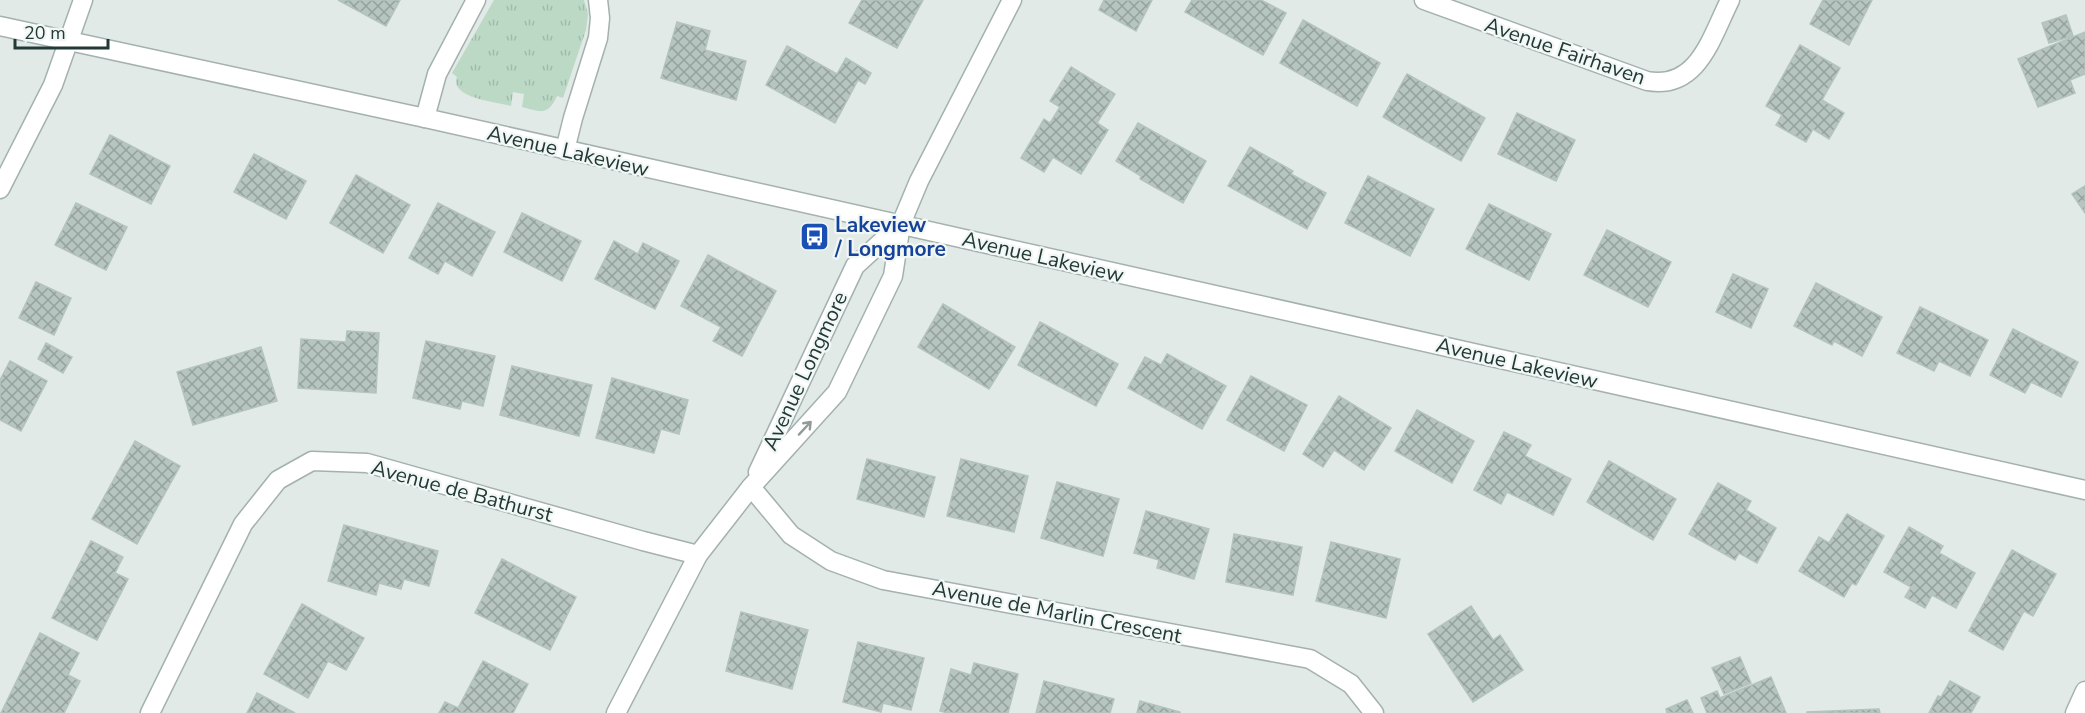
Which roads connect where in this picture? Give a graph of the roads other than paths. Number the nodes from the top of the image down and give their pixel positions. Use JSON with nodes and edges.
{"nodes":[{"id":1,"x":83,"y":0,"type":"edge"},
{"id":2,"x":476,"y":0,"type":"edge"},
{"id":3,"x":598,"y":0,"type":"edge"},
{"id":4,"x":1012,"y":0,"type":"edge"},
{"id":5,"x":1424,"y":0,"type":"edge"},
{"id":6,"x":1730,"y":0,"type":"edge"},
{"id":7,"x":0,"y":26,"type":"edge"},
{"id":8,"x":68,"y":41,"type":"junction"},
{"id":9,"x":425,"y":118,"type":"junction"},
{"id":10,"x":565,"y":150,"type":"junction"},
{"id":11,"x":0,"y":189,"type":"edge"},
{"id":12,"x":901,"y":224,"type":"junction"},
{"id":13,"x":751,"y":487,"type":"junction"},
{"id":14,"x":2085,"y":490,"type":"edge"},
{"id":15,"x":698,"y":555,"type":"junction"},
{"id":16,"x":2085,"y":691,"type":"edge"},
{"id":17,"x":150,"y":713,"type":"edge"},
{"id":18,"x":616,"y":713,"type":"edge"},
{"id":19,"x":1374,"y":713,"type":"edge"},
{"id":20,"x":2075,"y":713,"type":"edge"}],
"edges":[{"from":1,"to":8,"type":"street"},
{"from":2,"to":9,"type":"street"},
{"from":3,"to":10,"type":"street"},
{"from":4,"to":12,"type":"street"},
{"from":5,"to":6,"type":"street","name":"Avenue Fairhaven"},
{"from":7,"to":8,"type":"street","name":"Avenue Lakeview"},
{"from":8,"to":9,"type":"street","name":"Avenue Lakeview"},
{"from":8,"to":11,"type":"street"},
{"from":9,"to":10,"type":"street","name":"Avenue Lakeview"},
{"from":10,"to":12,"type":"street","name":"Avenue Lakeview"},
{"from":12,"to":13,"type":"street","name":"Avenue Longmore"},
{"from":13,"to":12,"type":"street","name":"Avenue Longmore","one_way":true},
{"from":12,"to":14,"type":"street","name":"Avenue Lakeview"},
{"from":13,"to":15,"type":"street","name":"Avenue Longmore"},
{"from":13,"to":19,"type":"street","name":"Avenue de Marlin Crescent"},
{"from":15,"to":17,"type":"street","name":"Avenue de Bathurst"},
{"from":15,"to":18,"type":"street","name":"Avenue Longmore"},
{"from":16,"to":20,"type":"street"}]}
